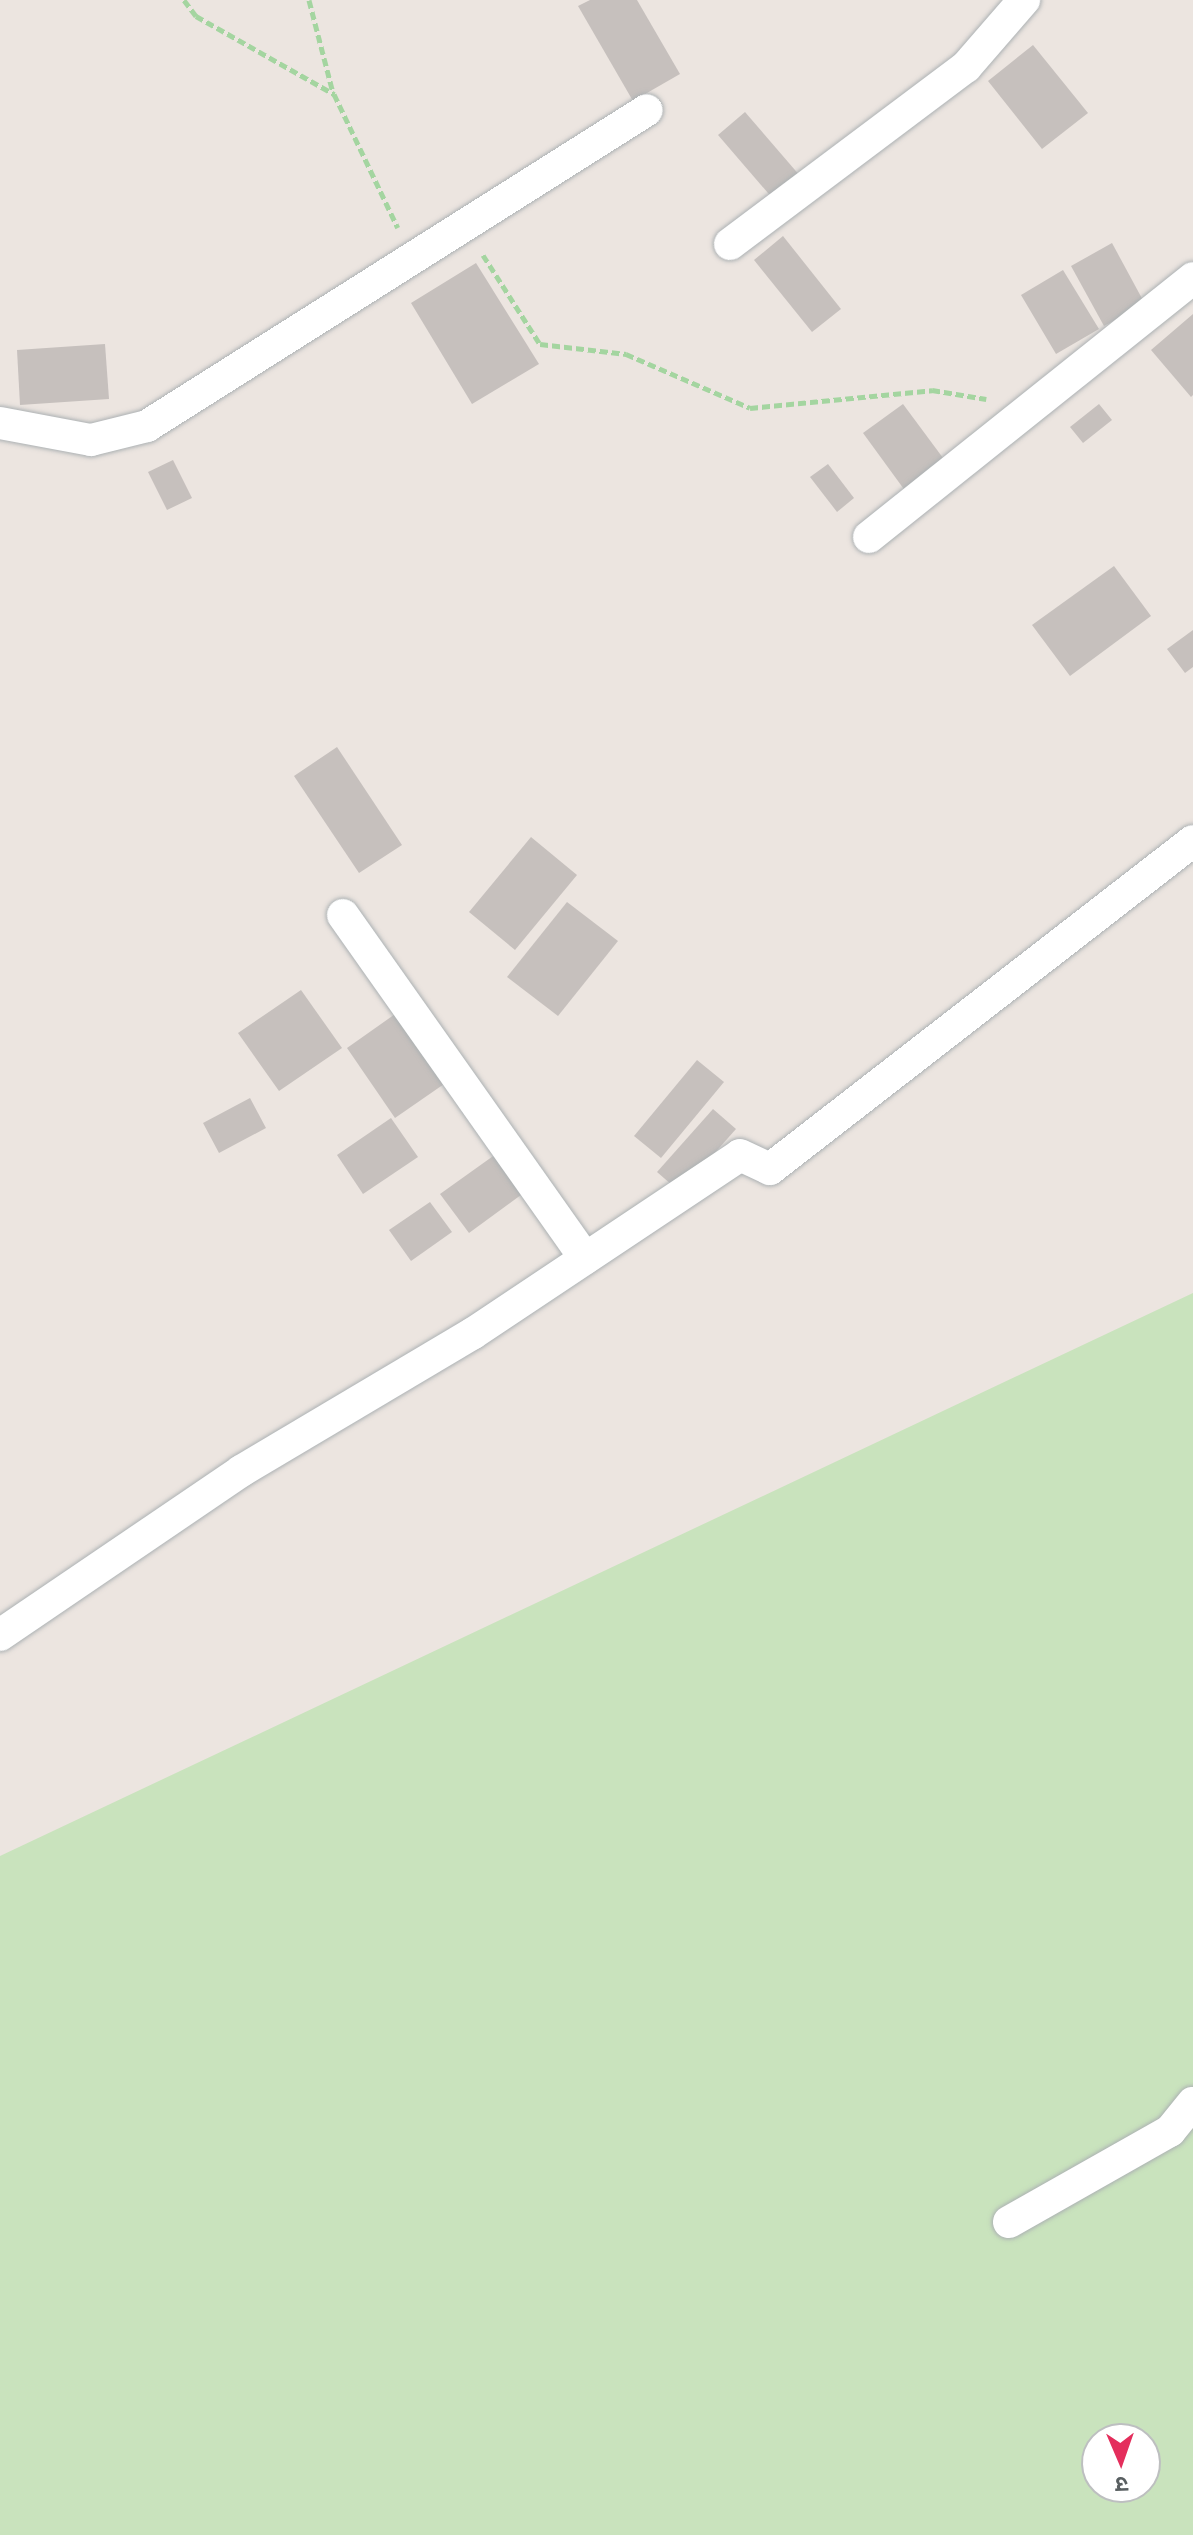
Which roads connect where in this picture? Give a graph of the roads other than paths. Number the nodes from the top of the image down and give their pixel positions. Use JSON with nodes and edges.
{"nodes":[{"id":1,"x":1024,"y":0,"type":"edge"},
{"id":2,"x":647,"y":110,"type":"dead end"},
{"id":3,"x":730,"y":244,"type":"dead end"},
{"id":4,"x":1193,"y":278,"type":"edge"},
{"id":5,"x":0,"y":423,"type":"edge"},
{"id":6,"x":869,"y":537,"type":"dead end"},
{"id":7,"x":1193,"y":841,"type":"edge"},
{"id":8,"x":343,"y":915,"type":"dead end"},
{"id":9,"x":585,"y":1258,"type":"junction"},
{"id":10,"x":0,"y":1635,"type":"edge"},
{"id":11,"x":1193,"y":2103,"type":"edge"},
{"id":12,"x":1009,"y":2222,"type":"dead end"}],
"edges":[{"from":1,"to":3,"type":"street"},
{"from":2,"to":5,"type":"street"},
{"from":4,"to":6,"type":"street"},
{"from":7,"to":9,"type":"street"},
{"from":8,"to":9,"type":"street"},
{"from":9,"to":10,"type":"street"},
{"from":11,"to":12,"type":"street"}]}
